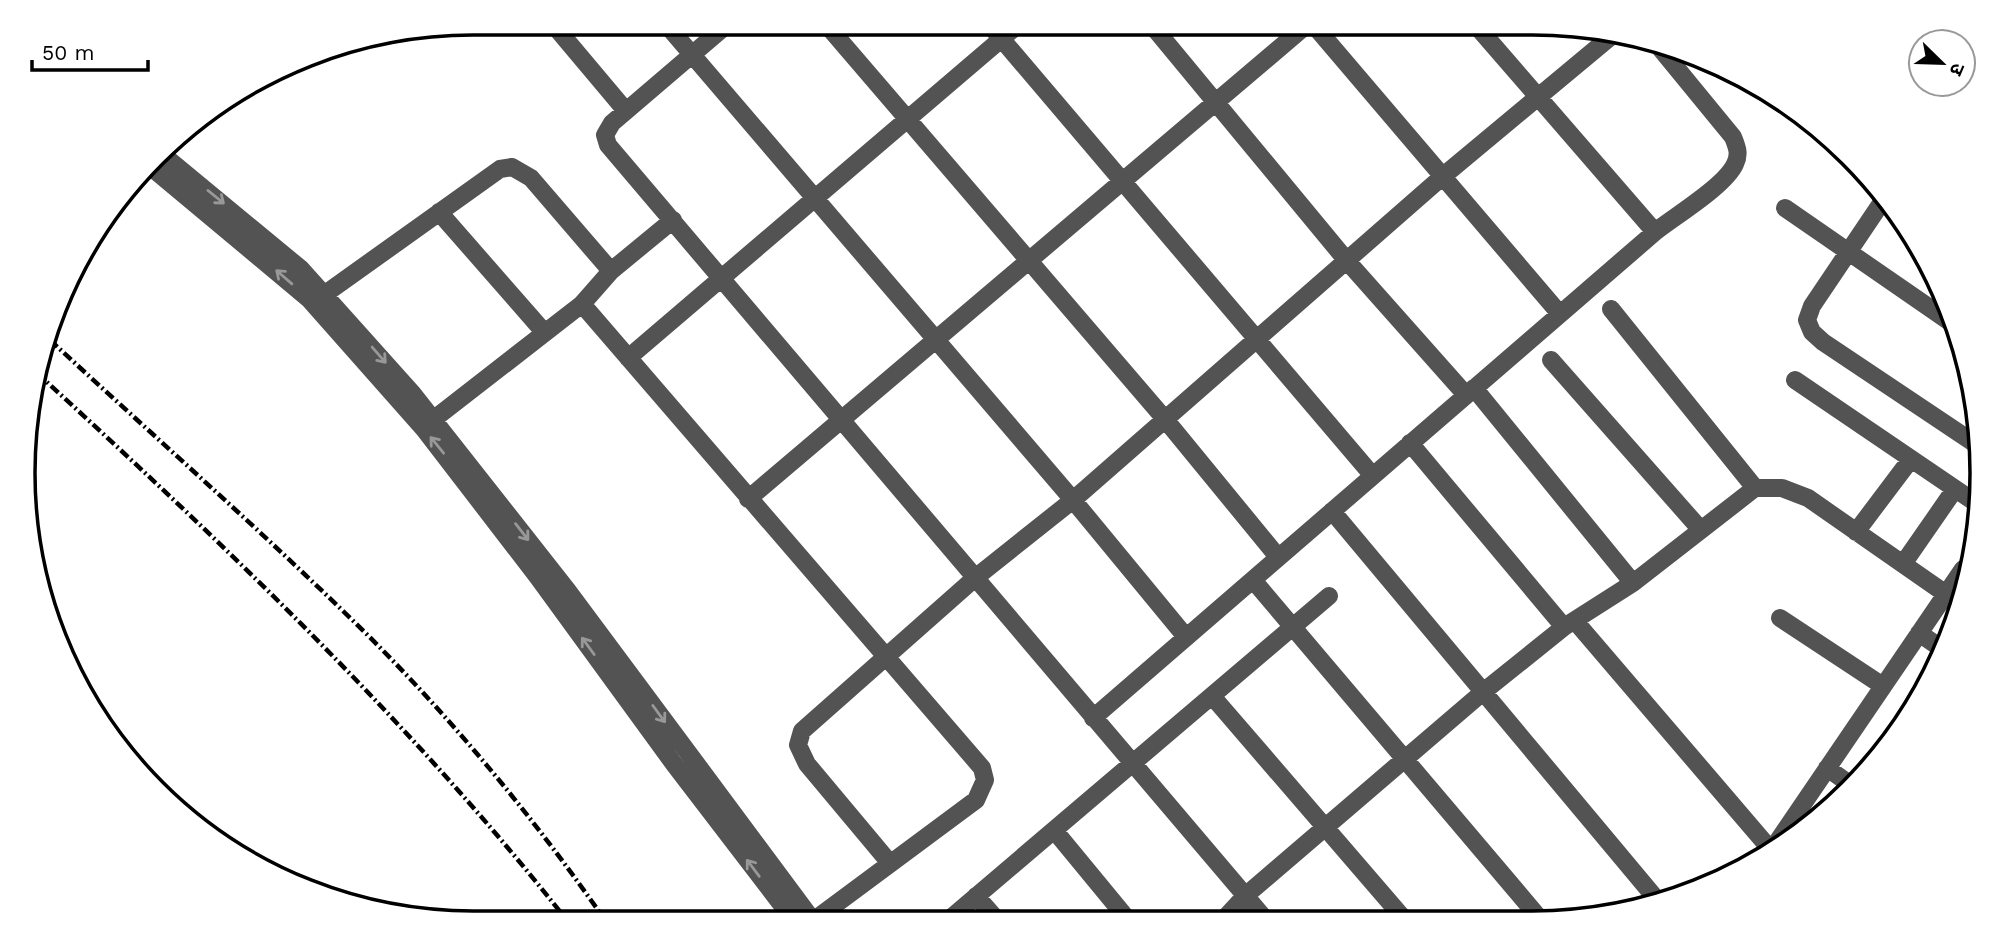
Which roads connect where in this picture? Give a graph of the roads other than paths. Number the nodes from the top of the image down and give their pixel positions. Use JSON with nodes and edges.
{"nodes":[{"id":1,"x":562,"y":35,"type":"edge"},
{"id":2,"x":674,"y":35,"type":"edge"},
{"id":3,"x":715,"y":35,"type":"edge"},
{"id":4,"x":835,"y":35,"type":"edge"},
{"id":5,"x":999,"y":35,"type":"edge"},
{"id":6,"x":1006,"y":35,"type":"edge"},
{"id":7,"x":1160,"y":35,"type":"edge"},
{"id":8,"x":1297,"y":35,"type":"edge"},
{"id":9,"x":1321,"y":35,"type":"edge"},
{"id":10,"x":1484,"y":35,"type":"edge"},
{"id":11,"x":1002,"y":38,"type":"junction"},
{"id":12,"x":1605,"y":41,"type":"edge"},
{"id":13,"x":692,"y":55,"type":"junction"},
{"id":14,"x":1667,"y":56,"type":"edge"},
{"id":15,"x":1536,"y":97,"type":"junction"},
{"id":16,"x":1217,"y":101,"type":"junction"},
{"id":17,"x":626,"y":111,"type":"junction"},
{"id":18,"x":907,"y":119,"type":"junction"},
{"id":19,"x":168,"y":159,"type":"edge"},
{"id":20,"x":155,"y":171,"type":"edge"},
{"id":21,"x":1443,"y":177,"type":"junction"},
{"id":22,"x":1123,"y":181,"type":"junction"},
{"id":23,"x":815,"y":198,"type":"junction"},
{"id":24,"x":1879,"y":206,"type":"edge"},
{"id":25,"x":1785,"y":208,"type":"dead end"},
{"id":26,"x":439,"y":212,"type":"junction"},
{"id":27,"x":673,"y":220,"type":"junction"},
{"id":28,"x":1655,"y":232,"type":"junction"},
{"id":29,"x":1849,"y":252,"type":"junction"},
{"id":30,"x":1347,"y":261,"type":"junction"},
{"id":31,"x":1028,"y":262,"type":"junction"},
{"id":32,"x":611,"y":271,"type":"junction"},
{"id":33,"x":721,"y":278,"type":"junction"},
{"id":34,"x":325,"y":294,"type":"junction"},
{"id":35,"x":582,"y":304,"type":"junction"},
{"id":36,"x":1611,"y":309,"type":"dead end"},
{"id":37,"x":1560,"y":314,"type":"junction"},
{"id":38,"x":1941,"y":316,"type":"edge"},
{"id":39,"x":544,"y":332,"type":"junction"},
{"id":40,"x":1258,"y":337,"type":"junction"},
{"id":41,"x":935,"y":341,"type":"junction"},
{"id":42,"x":628,"y":358,"type":"junction"},
{"id":43,"x":1551,"y":360,"type":"dead end"},
{"id":44,"x":1795,"y":380,"type":"dead end"},
{"id":45,"x":1470,"y":391,"type":"junction"},
{"id":46,"x":1164,"y":418,"type":"junction"},
{"id":47,"x":434,"y":419,"type":"junction"},
{"id":48,"x":842,"y":420,"type":"junction"},
{"id":49,"x":1968,"y":439,"type":"edge"},
{"id":50,"x":1410,"y":443,"type":"junction"},
{"id":51,"x":1911,"y":459,"type":"junction"},
{"id":52,"x":1373,"y":476,"type":"junction"},
{"id":53,"x":1755,"y":488,"type":"junction"},
{"id":54,"x":1955,"y":489,"type":"junction"},
{"id":55,"x":1969,"y":498,"type":"edge"},
{"id":56,"x":748,"y":499,"type":"junction"},
{"id":57,"x":1073,"y":500,"type":"junction"},
{"id":58,"x":1332,"y":511,"type":"junction"},
{"id":59,"x":1701,"y":530,"type":"junction"},
{"id":60,"x":1856,"y":532,"type":"junction"},
{"id":61,"x":1279,"y":557,"type":"junction"},
{"id":62,"x":1903,"y":564,"type":"junction"},
{"id":63,"x":975,"y":578,"type":"junction"},
{"id":64,"x":1957,"y":578,"type":"edge"},
{"id":65,"x":1253,"y":580,"type":"junction"},
{"id":66,"x":1633,"y":583,"type":"junction"},
{"id":67,"x":1946,"y":594,"type":"junction"},
{"id":68,"x":1329,"y":596,"type":"dead end"},
{"id":69,"x":1780,"y":618,"type":"dead end"},
{"id":70,"x":1570,"y":624,"type":"junction"},
{"id":71,"x":1293,"y":627,"type":"junction"},
{"id":72,"x":1919,"y":633,"type":"junction"},
{"id":73,"x":1186,"y":638,"type":"junction"},
{"id":74,"x":1935,"y":644,"type":"edge"},
{"id":75,"x":886,"y":656,"type":"junction"},
{"id":76,"x":1883,"y":686,"type":"junction"},
{"id":77,"x":1483,"y":692,"type":"junction"},
{"id":78,"x":1212,"y":696,"type":"junction"},
{"id":79,"x":1093,"y":718,"type":"junction"},
{"id":80,"x":1405,"y":759,"type":"junction"},
{"id":81,"x":1132,"y":764,"type":"junction"},
{"id":82,"x":1827,"y":768,"type":"junction"},
{"id":83,"x":1845,"y":780,"type":"edge"},
{"id":84,"x":1325,"y":828,"type":"junction"},
{"id":85,"x":1054,"y":830,"type":"junction"},
{"id":86,"x":1784,"y":830,"type":"edge"},
{"id":87,"x":1765,"y":843,"type":"edge"},
{"id":88,"x":889,"y":862,"type":"junction"},
{"id":89,"x":1652,"y":894,"type":"edge"},
{"id":90,"x":976,"y":896,"type":"junction"},
{"id":91,"x":1245,"y":897,"type":"junction"},
{"id":92,"x":787,"y":911,"type":"edge"},
{"id":93,"x":805,"y":911,"type":"edge"},
{"id":94,"x":827,"y":911,"type":"edge"},
{"id":95,"x":959,"y":911,"type":"edge"},
{"id":96,"x":989,"y":911,"type":"edge"},
{"id":97,"x":1121,"y":911,"type":"edge"},
{"id":98,"x":1232,"y":911,"type":"edge"},
{"id":99,"x":1258,"y":911,"type":"edge"},
{"id":100,"x":1397,"y":911,"type":"edge"},
{"id":101,"x":1534,"y":911,"type":"edge"}],
"edges":[{"from":1,"to":17,"type":"street"},
{"from":2,"to":13,"type":"street"},
{"from":3,"to":13,"type":"street"},
{"from":4,"to":18,"type":"street"},
{"from":5,"to":11,"type":"street"},
{"from":6,"to":11,"type":"street"},
{"from":7,"to":16,"type":"street"},
{"from":8,"to":16,"type":"street"},
{"from":9,"to":21,"type":"street"},
{"from":10,"to":15,"type":"street"},
{"from":11,"to":18,"type":"street"},
{"from":11,"to":22,"type":"street"},
{"from":12,"to":15,"type":"street"},
{"from":13,"to":17,"type":"street"},
{"from":13,"to":23,"type":"street"},
{"from":14,"to":28,"type":"street"},
{"from":15,"to":21,"type":"street"},
{"from":15,"to":28,"type":"street"},
{"from":16,"to":22,"type":"street"},
{"from":16,"to":30,"type":"street"},
{"from":17,"to":27,"type":"street"},
{"from":18,"to":23,"type":"street"},
{"from":18,"to":31,"type":"street"},
{"from":19,"to":34,"type":"street","one_way":true},
{"from":92,"to":20,"type":"street","one_way":true},
{"from":21,"to":30,"type":"street"},
{"from":21,"to":37,"type":"street"},
{"from":22,"to":31,"type":"street"},
{"from":22,"to":40,"type":"street"},
{"from":23,"to":33,"type":"street"},
{"from":23,"to":41,"type":"street"},
{"from":24,"to":29,"type":"street"},
{"from":25,"to":29,"type":"street"},
{"from":26,"to":32,"type":"street"},
{"from":26,"to":34,"type":"street"},
{"from":26,"to":39,"type":"street"},
{"from":27,"to":32,"type":"street"},
{"from":27,"to":33,"type":"street"},
{"from":28,"to":37,"type":"street"},
{"from":29,"to":38,"type":"street"},
{"from":29,"to":49,"type":"street"},
{"from":30,"to":40,"type":"street"},
{"from":30,"to":45,"type":"street"},
{"from":31,"to":41,"type":"street"},
{"from":31,"to":46,"type":"street"},
{"from":32,"to":35,"type":"street"},
{"from":33,"to":42,"type":"street"},
{"from":33,"to":48,"type":"street"},
{"from":34,"to":47,"type":"street","one_way":true},
{"from":35,"to":39,"type":"street"},
{"from":35,"to":42,"type":"street"},
{"from":36,"to":53,"type":"street"},
{"from":37,"to":45,"type":"street"},
{"from":39,"to":47,"type":"street"},
{"from":40,"to":46,"type":"street"},
{"from":40,"to":52,"type":"street"},
{"from":41,"to":48,"type":"street"},
{"from":41,"to":57,"type":"street"},
{"from":42,"to":56,"type":"street"},
{"from":43,"to":59,"type":"street"},
{"from":44,"to":51,"type":"street"},
{"from":45,"to":50,"type":"street"},
{"from":45,"to":66,"type":"street"},
{"from":46,"to":57,"type":"street"},
{"from":46,"to":61,"type":"street"},
{"from":47,"to":93,"type":"street","one_way":true},
{"from":48,"to":56,"type":"street"},
{"from":48,"to":63,"type":"street"},
{"from":50,"to":52,"type":"street"},
{"from":50,"to":70,"type":"street"},
{"from":51,"to":54,"type":"street"},
{"from":51,"to":60,"type":"street"},
{"from":52,"to":58,"type":"street"},
{"from":53,"to":59,"type":"street"},
{"from":53,"to":60,"type":"street"},
{"from":54,"to":55,"type":"street"},
{"from":54,"to":62,"type":"street"},
{"from":56,"to":75,"type":"street"},
{"from":57,"to":63,"type":"street"},
{"from":57,"to":73,"type":"street"},
{"from":58,"to":61,"type":"street"},
{"from":58,"to":77,"type":"street"},
{"from":59,"to":66,"type":"street"},
{"from":60,"to":62,"type":"street"},
{"from":61,"to":65,"type":"street"},
{"from":62,"to":67,"type":"street"},
{"from":63,"to":75,"type":"street"},
{"from":63,"to":79,"type":"street"},
{"from":64,"to":67,"type":"street"},
{"from":65,"to":71,"type":"street"},
{"from":65,"to":73,"type":"street"},
{"from":66,"to":70,"type":"street"},
{"from":67,"to":72,"type":"street"},
{"from":68,"to":71,"type":"street"},
{"from":69,"to":76,"type":"street"},
{"from":70,"to":77,"type":"street"},
{"from":70,"to":87,"type":"street"},
{"from":71,"to":78,"type":"street"},
{"from":71,"to":80,"type":"street"},
{"from":72,"to":74,"type":"street"},
{"from":72,"to":76,"type":"street"},
{"from":73,"to":79,"type":"street"},
{"from":75,"to":88,"type":"street"},
{"from":75,"to":88,"type":"street"},
{"from":76,"to":82,"type":"street"},
{"from":77,"to":80,"type":"street"},
{"from":77,"to":89,"type":"street"},
{"from":78,"to":81,"type":"street"},
{"from":78,"to":84,"type":"street"},
{"from":79,"to":81,"type":"street"},
{"from":80,"to":84,"type":"street"},
{"from":80,"to":101,"type":"street"},
{"from":81,"to":85,"type":"street"},
{"from":81,"to":91,"type":"street"},
{"from":82,"to":83,"type":"street"},
{"from":82,"to":86,"type":"street"},
{"from":84,"to":91,"type":"street"},
{"from":84,"to":100,"type":"street"},
{"from":85,"to":90,"type":"street"},
{"from":85,"to":97,"type":"street"},
{"from":88,"to":94,"type":"street"},
{"from":90,"to":95,"type":"street"},
{"from":90,"to":96,"type":"street"},
{"from":91,"to":98,"type":"street"},
{"from":91,"to":99,"type":"street"}]}
